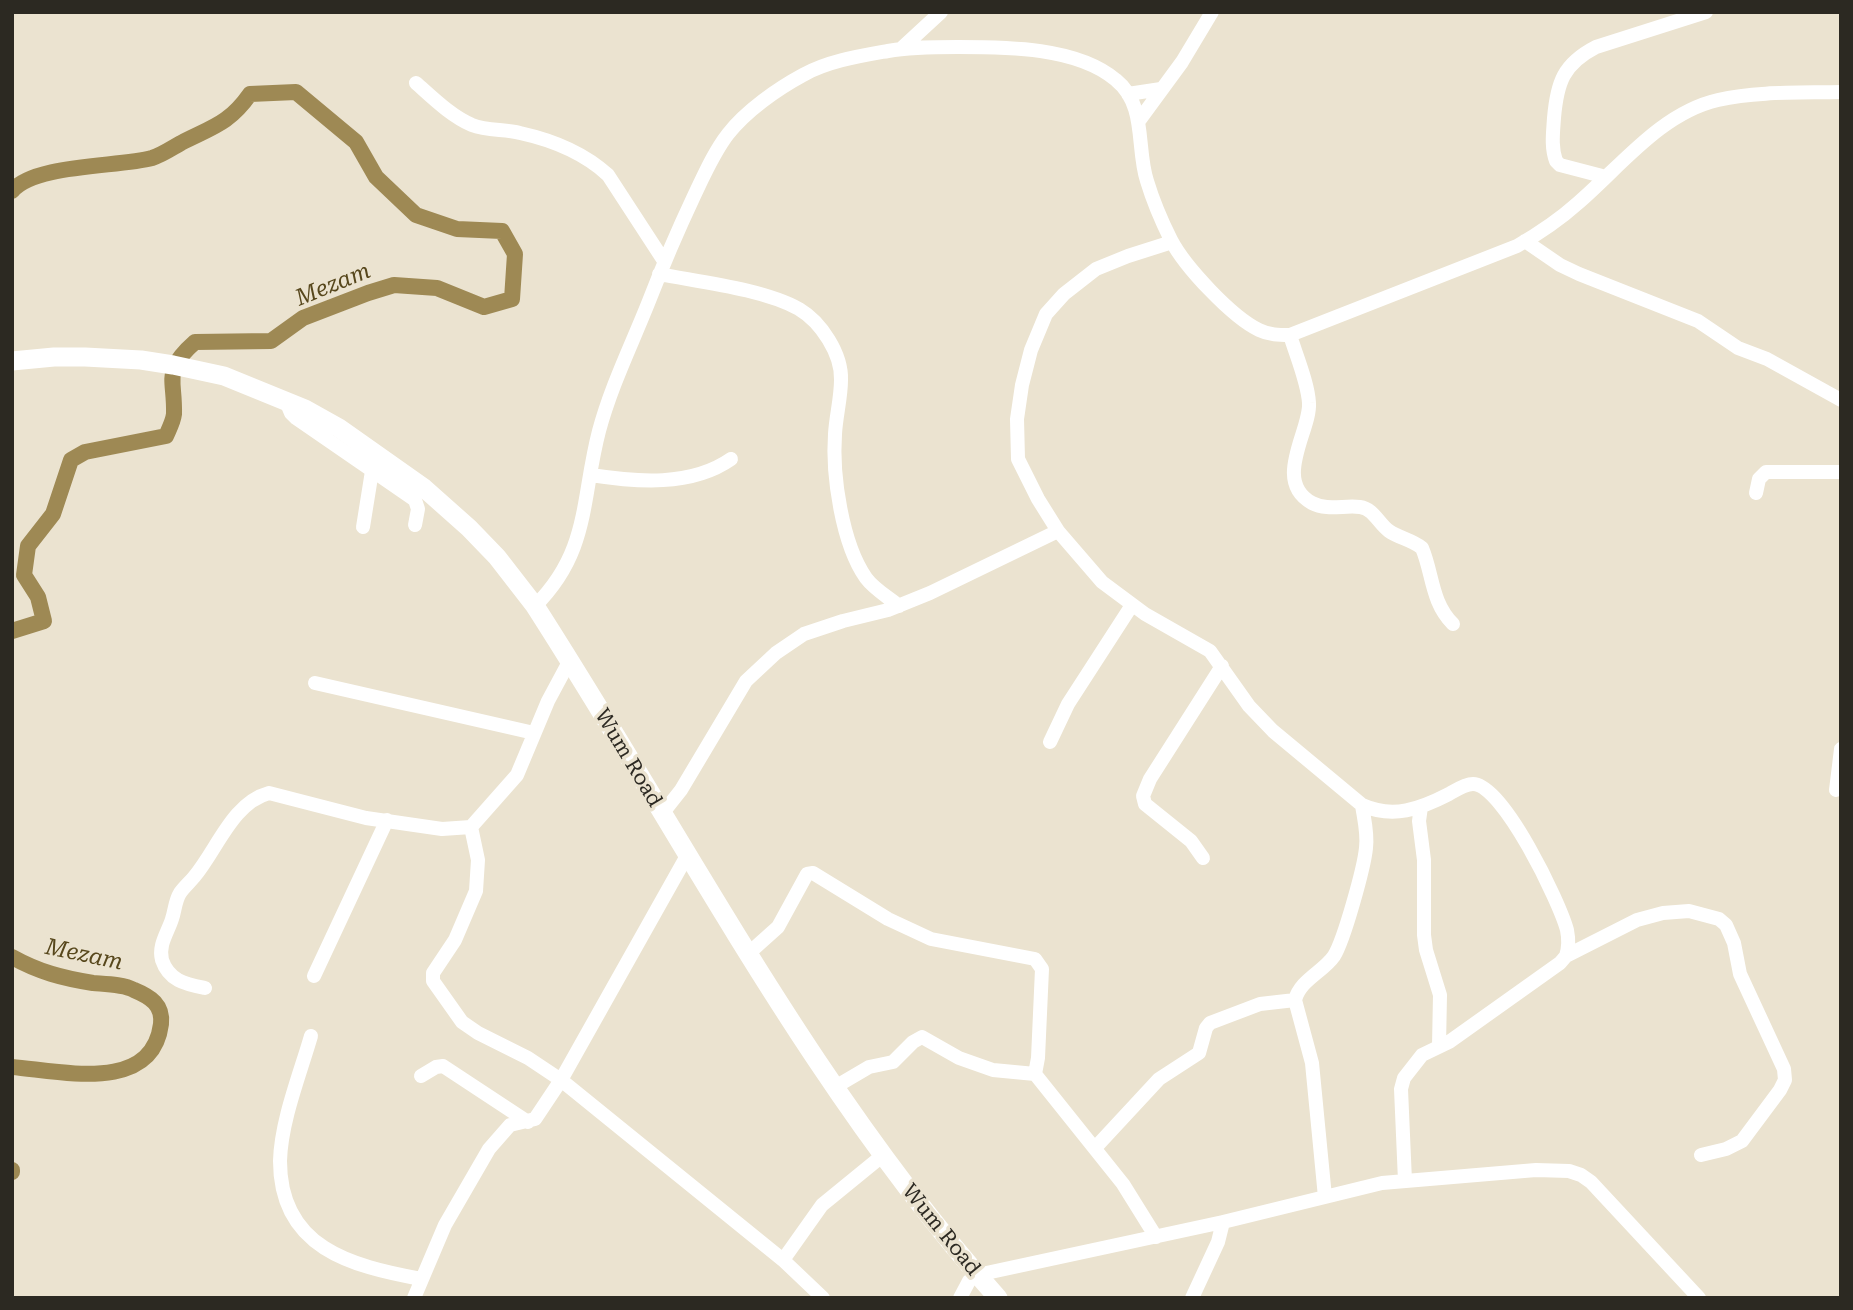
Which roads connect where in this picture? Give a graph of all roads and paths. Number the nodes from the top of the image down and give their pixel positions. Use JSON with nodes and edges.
{"nodes":[{"id":1,"x":941,"y":12,"type":"edge"},
{"id":2,"x":1706,"y":12,"type":"edge"},
{"id":3,"x":1212,"y":13,"type":"edge"},
{"id":4,"x":902,"y":48,"type":"junction"},
{"id":5,"x":415,"y":83,"type":"dead end"},
{"id":6,"x":1161,"y":89,"type":"junction"},
{"id":7,"x":1841,"y":92,"type":"edge"},
{"id":8,"x":1128,"y":94,"type":"junction"},
{"id":9,"x":1138,"y":122,"type":"junction"},
{"id":10,"x":1606,"y":177,"type":"junction"},
{"id":11,"x":1525,"y":241,"type":"junction"},
{"id":12,"x":1172,"y":242,"type":"junction"},
{"id":13,"x":662,"y":267,"type":"junction"},
{"id":14,"x":1290,"y":335,"type":"junction"},
{"id":15,"x":12,"y":361,"type":"edge"},
{"id":16,"x":1841,"y":400,"type":"edge"},
{"id":17,"x":286,"y":401,"type":"junction"},
{"id":18,"x":731,"y":459,"type":"dead end"},
{"id":19,"x":372,"y":471,"type":"junction"},
{"id":20,"x":1841,"y":472,"type":"edge"},
{"id":21,"x":591,"y":475,"type":"junction"},
{"id":22,"x":1756,"y":494,"type":"dead end"},
{"id":23,"x":415,"y":525,"type":"dead end"},
{"id":24,"x":363,"y":527,"type":"dead end"},
{"id":25,"x":1058,"y":530,"type":"junction"},
{"id":26,"x":1132,"y":605,"type":"junction"},
{"id":27,"x":535,"y":606,"type":"junction"},
{"id":28,"x":899,"y":606,"type":"junction"},
{"id":29,"x":1453,"y":624,"type":"dead end"},
{"id":30,"x":570,"y":660,"type":"junction"},
{"id":31,"x":1222,"y":666,"type":"junction"},
{"id":32,"x":315,"y":683,"type":"dead end"},
{"id":33,"x":534,"y":733,"type":"junction"},
{"id":34,"x":1050,"y":742,"type":"dead end"},
{"id":35,"x":1841,"y":749,"type":"edge"},
{"id":36,"x":1836,"y":790,"type":"dead end"},
{"id":37,"x":1362,"y":805,"type":"junction"},
{"id":38,"x":1417,"y":813,"type":"junction"},
{"id":39,"x":662,"y":814,"type":"junction"},
{"id":40,"x":387,"y":820,"type":"junction"},
{"id":41,"x":471,"y":827,"type":"junction"},
{"id":42,"x":688,"y":854,"type":"junction"},
{"id":43,"x":1203,"y":859,"type":"dead end"},
{"id":44,"x":749,"y":953,"type":"junction"},
{"id":45,"x":1566,"y":956,"type":"junction"},
{"id":46,"x":314,"y":976,"type":"dead end"},
{"id":47,"x":205,"y":988,"type":"dead end"},
{"id":48,"x":1295,"y":1000,"type":"junction"},
{"id":49,"x":311,"y":1035,"type":"dead end"},
{"id":50,"x":1439,"y":1046,"type":"junction"},
{"id":51,"x":1035,"y":1074,"type":"junction"},
{"id":52,"x":421,"y":1076,"type":"dead end"},
{"id":53,"x":561,"y":1080,"type":"junction"},
{"id":54,"x":835,"y":1087,"type":"junction"},
{"id":55,"x":528,"y":1122,"type":"junction"},
{"id":56,"x":1094,"y":1148,"type":"junction"},
{"id":57,"x":1701,"y":1155,"type":"dead end"},
{"id":58,"x":882,"y":1156,"type":"junction"},
{"id":59,"x":1405,"y":1181,"type":"junction"},
{"id":60,"x":1325,"y":1197,"type":"junction"},
{"id":61,"x":1223,"y":1222,"type":"junction"},
{"id":62,"x":1156,"y":1237,"type":"junction"},
{"id":63,"x":783,"y":1260,"type":"junction"},
{"id":64,"x":977,"y":1275,"type":"junction"},
{"id":65,"x":421,"y":1279,"type":"junction"},
{"id":66,"x":414,"y":1298,"type":"edge"},
{"id":67,"x":823,"y":1298,"type":"edge"},
{"id":68,"x":960,"y":1298,"type":"edge"},
{"id":69,"x":998,"y":1298,"type":"edge"},
{"id":70,"x":1192,"y":1298,"type":"edge"},
{"id":71,"x":1699,"y":1298,"type":"edge"}],
"edges":[{"from":1,"to":4,"type":"street"},
{"from":2,"to":10,"type":"street"},
{"from":3,"to":6,"type":"street"},
{"from":4,"to":8,"type":"street"},
{"from":4,"to":13,"type":"street"},
{"from":5,"to":13,"type":"street"},
{"from":6,"to":8,"type":"street"},
{"from":6,"to":9,"type":"street"},
{"from":7,"to":10,"type":"street"},
{"from":8,"to":9,"type":"street"},
{"from":9,"to":12,"type":"street"},
{"from":10,"to":11,"type":"street"},
{"from":11,"to":14,"type":"street"},
{"from":11,"to":16,"type":"street"},
{"from":12,"to":14,"type":"street"},
{"from":12,"to":25,"type":"street"},
{"from":13,"to":21,"type":"street"},
{"from":13,"to":28,"type":"street"},
{"from":14,"to":29,"type":"street"},
{"from":15,"to":17,"type":"highway","name":"Wum Road"},
{"from":17,"to":19,"type":"street"},
{"from":17,"to":27,"type":"highway","name":"Wum Road"},
{"from":18,"to":21,"type":"street"},
{"from":19,"to":23,"type":"street"},
{"from":19,"to":24,"type":"street"},
{"from":20,"to":22,"type":"street"},
{"from":21,"to":27,"type":"street"},
{"from":25,"to":26,"type":"street"},
{"from":25,"to":28,"type":"street"},
{"from":26,"to":31,"type":"street"},
{"from":26,"to":34,"type":"street"},
{"from":27,"to":30,"type":"highway","name":"Wum Road"},
{"from":28,"to":39,"type":"street"},
{"from":30,"to":33,"type":"street"},
{"from":30,"to":39,"type":"highway","name":"Wum Road"},
{"from":31,"to":37,"type":"street"},
{"from":31,"to":43,"type":"street"},
{"from":32,"to":33,"type":"street"},
{"from":33,"to":41,"type":"street"},
{"from":35,"to":36,"type":"street"},
{"from":37,"to":38,"type":"street"},
{"from":37,"to":48,"type":"street"},
{"from":38,"to":45,"type":"street"},
{"from":38,"to":50,"type":"street"},
{"from":39,"to":42,"type":"highway","name":"Wum Road"},
{"from":40,"to":41,"type":"street"},
{"from":40,"to":46,"type":"street"},
{"from":40,"to":47,"type":"street"},
{"from":41,"to":53,"type":"street"},
{"from":42,"to":44,"type":"highway","name":"Wum Road"},
{"from":42,"to":53,"type":"street"},
{"from":44,"to":51,"type":"street"},
{"from":44,"to":54,"type":"highway","name":"Wum Road"},
{"from":45,"to":50,"type":"street"},
{"from":45,"to":57,"type":"street"},
{"from":48,"to":56,"type":"street"},
{"from":48,"to":60,"type":"street"},
{"from":49,"to":65,"type":"street"},
{"from":50,"to":59,"type":"street"},
{"from":51,"to":54,"type":"street"},
{"from":51,"to":56,"type":"street"},
{"from":52,"to":55,"type":"street"},
{"from":53,"to":55,"type":"street"},
{"from":53,"to":63,"type":"street"},
{"from":54,"to":58,"type":"highway","name":"Wum Road"},
{"from":55,"to":65,"type":"street"},
{"from":56,"to":62,"type":"street"},
{"from":58,"to":63,"type":"street"},
{"from":58,"to":64,"type":"highway","name":"Wum Road"},
{"from":59,"to":60,"type":"street"},
{"from":59,"to":71,"type":"street"},
{"from":60,"to":61,"type":"street"},
{"from":61,"to":62,"type":"street"},
{"from":61,"to":70,"type":"street"},
{"from":62,"to":64,"type":"street"},
{"from":63,"to":67,"type":"street"},
{"from":64,"to":68,"type":"street"},
{"from":64,"to":69,"type":"highway","name":"Wum Road"},
{"from":65,"to":66,"type":"street"}]}
